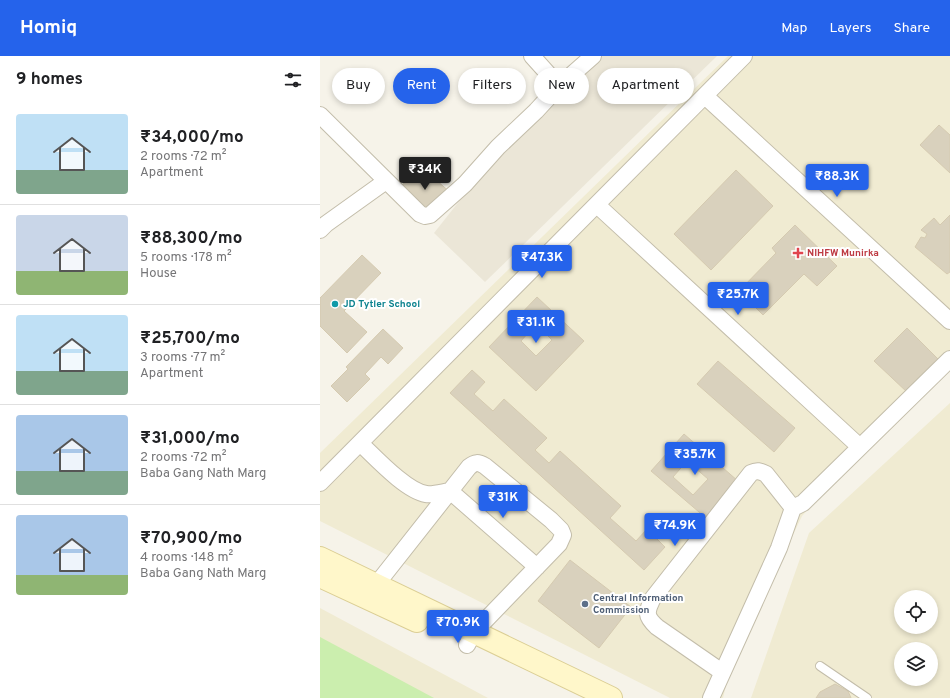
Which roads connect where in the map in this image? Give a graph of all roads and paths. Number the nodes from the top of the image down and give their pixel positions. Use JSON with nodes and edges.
{"nodes":[{"id":1,"x":532,"y":56,"type":"edge"},
{"id":2,"x":593,"y":56,"type":"edge"},
{"id":3,"x":744,"y":56,"type":"edge"},
{"id":4,"x":543,"y":68,"type":"edge"},
{"id":5,"x":579,"y":68,"type":"edge"},
{"id":6,"x":705,"y":96,"type":"junction"},
{"id":7,"x":542,"y":104,"type":"edge"},
{"id":8,"x":320,"y":115,"type":"edge"},
{"id":9,"x":386,"y":181,"type":"junction"},
{"id":10,"x":597,"y":205,"type":"junction"},
{"id":11,"x":320,"y":230,"type":"edge"},
{"id":12,"x":950,"y":321,"type":"edge"},
{"id":13,"x":950,"y":359,"type":"edge"},
{"id":14,"x":360,"y":443,"type":"junction"},
{"id":15,"x":860,"y":447,"type":"junction"},
{"id":16,"x":320,"y":483,"type":"edge"},
{"id":17,"x":450,"y":492,"type":"junction"},
{"id":18,"x":793,"y":508,"type":"junction"},
{"id":19,"x":320,"y":558,"type":"edge"},
{"id":20,"x":537,"y":567,"type":"junction"},
{"id":21,"x":320,"y":576,"type":"edge"},
{"id":22,"x":376,"y":585,"type":"junction"},
{"id":23,"x":470,"y":638,"type":"junction"},
{"id":24,"x":820,"y":666,"type":"dead end"},
{"id":25,"x":722,"y":672,"type":"junction"},
{"id":26,"x":588,"y":698,"type":"edge"},
{"id":27,"x":611,"y":698,"type":"edge"},
{"id":28,"x":711,"y":698,"type":"edge"},
{"id":29,"x":867,"y":698,"type":"edge"}],
"edges":[{"from":1,"to":4,"type":"street"},
{"from":2,"to":5,"type":"street"},
{"from":3,"to":6,"type":"street"},
{"from":6,"to":10,"type":"street"},
{"from":6,"to":12,"type":"street"},
{"from":7,"to":9,"type":"street"},
{"from":8,"to":9,"type":"street"},
{"from":9,"to":11,"type":"street"},
{"from":10,"to":14,"type":"street"},
{"from":10,"to":15,"type":"street"},
{"from":13,"to":15,"type":"street"},
{"from":14,"to":16,"type":"street"},
{"from":14,"to":17,"type":"street"},
{"from":15,"to":18,"type":"street"},
{"from":17,"to":20,"type":"street"},
{"from":17,"to":20,"type":"street"},
{"from":17,"to":22,"type":"street"},
{"from":18,"to":25,"type":"street"},
{"from":18,"to":25,"type":"street"},
{"from":19,"to":22,"type":"street"},
{"from":20,"to":23,"type":"street"},
{"from":21,"to":23,"type":"street"},
{"from":22,"to":23,"type":"street"},
{"from":23,"to":26,"type":"street"},
{"from":23,"to":27,"type":"street"},
{"from":24,"to":29,"type":"lane"},
{"from":25,"to":28,"type":"street"}]}
